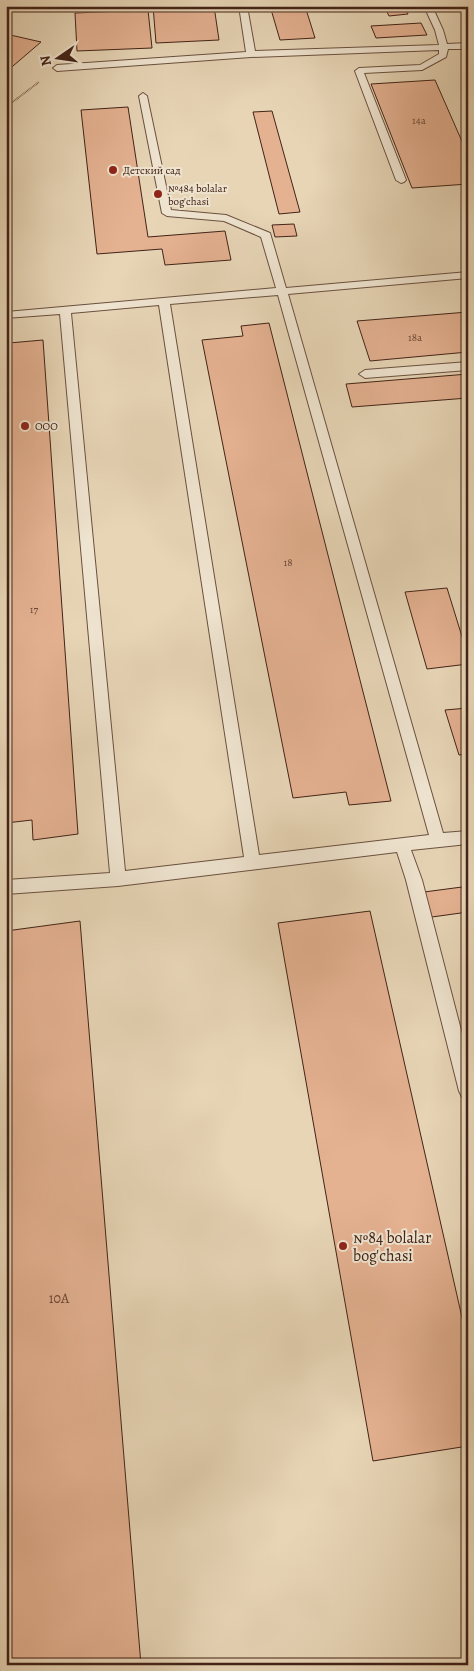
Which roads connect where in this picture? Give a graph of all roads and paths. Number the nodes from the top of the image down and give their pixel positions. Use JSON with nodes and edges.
{"nodes":[{"id":1,"x":243,"y":6,"type":"edge"},
{"id":2,"x":428,"y":6,"type":"edge"},
{"id":3,"x":445,"y":46,"type":"junction"},
{"id":4,"x":468,"y":46,"type":"edge"},
{"id":5,"x":251,"y":54,"type":"junction"},
{"id":6,"x":57,"y":68,"type":"joint"},
{"id":7,"x":143,"y":96,"type":"dead end"},
{"id":8,"x":6,"y":107,"type":"edge"},
{"id":9,"x":401,"y":180,"type":"dead end"},
{"id":10,"x":468,"y":275,"type":"edge"},
{"id":11,"x":282,"y":291,"type":"junction"},
{"id":12,"x":164,"y":301,"type":"junction"},
{"id":13,"x":65,"y":310,"type":"junction"},
{"id":14,"x":6,"y":315,"type":"edge"},
{"id":15,"x":468,"y":366,"type":"edge"},
{"id":16,"x":364,"y":374,"type":"dead end"},
{"id":17,"x":468,"y":837,"type":"edge"},
{"id":18,"x":438,"y":841,"type":"junction"},
{"id":19,"x":402,"y":846,"type":"junction"},
{"id":20,"x":253,"y":864,"type":"junction"},
{"id":21,"x":118,"y":879,"type":"junction"},
{"id":22,"x":6,"y":887,"type":"edge"},
{"id":23,"x":468,"y":1091,"type":"edge"}],
"edges":[{"from":1,"to":5,"type":"lane"},
{"from":2,"to":3,"type":"lane"},
{"from":3,"to":4,"type":"lane"},
{"from":3,"to":5,"type":"lane"},
{"from":3,"to":9,"type":"lane"},
{"from":5,"to":6,"type":"lane"},
{"from":6,"to":8,"type":"path"},
{"from":7,"to":11,"type":"lane"},
{"from":10,"to":11,"type":"lane"},
{"from":11,"to":12,"type":"lane"},
{"from":11,"to":18,"type":"lane"},
{"from":12,"to":13,"type":"lane"},
{"from":12,"to":20,"type":"lane"},
{"from":13,"to":14,"type":"lane"},
{"from":13,"to":21,"type":"lane"},
{"from":15,"to":16,"type":"lane"},
{"from":17,"to":18,"type":"lane"},
{"from":18,"to":19,"type":"lane"},
{"from":19,"to":20,"type":"lane"},
{"from":19,"to":23,"type":"lane"},
{"from":20,"to":21,"type":"lane"},
{"from":21,"to":22,"type":"lane"}]}
